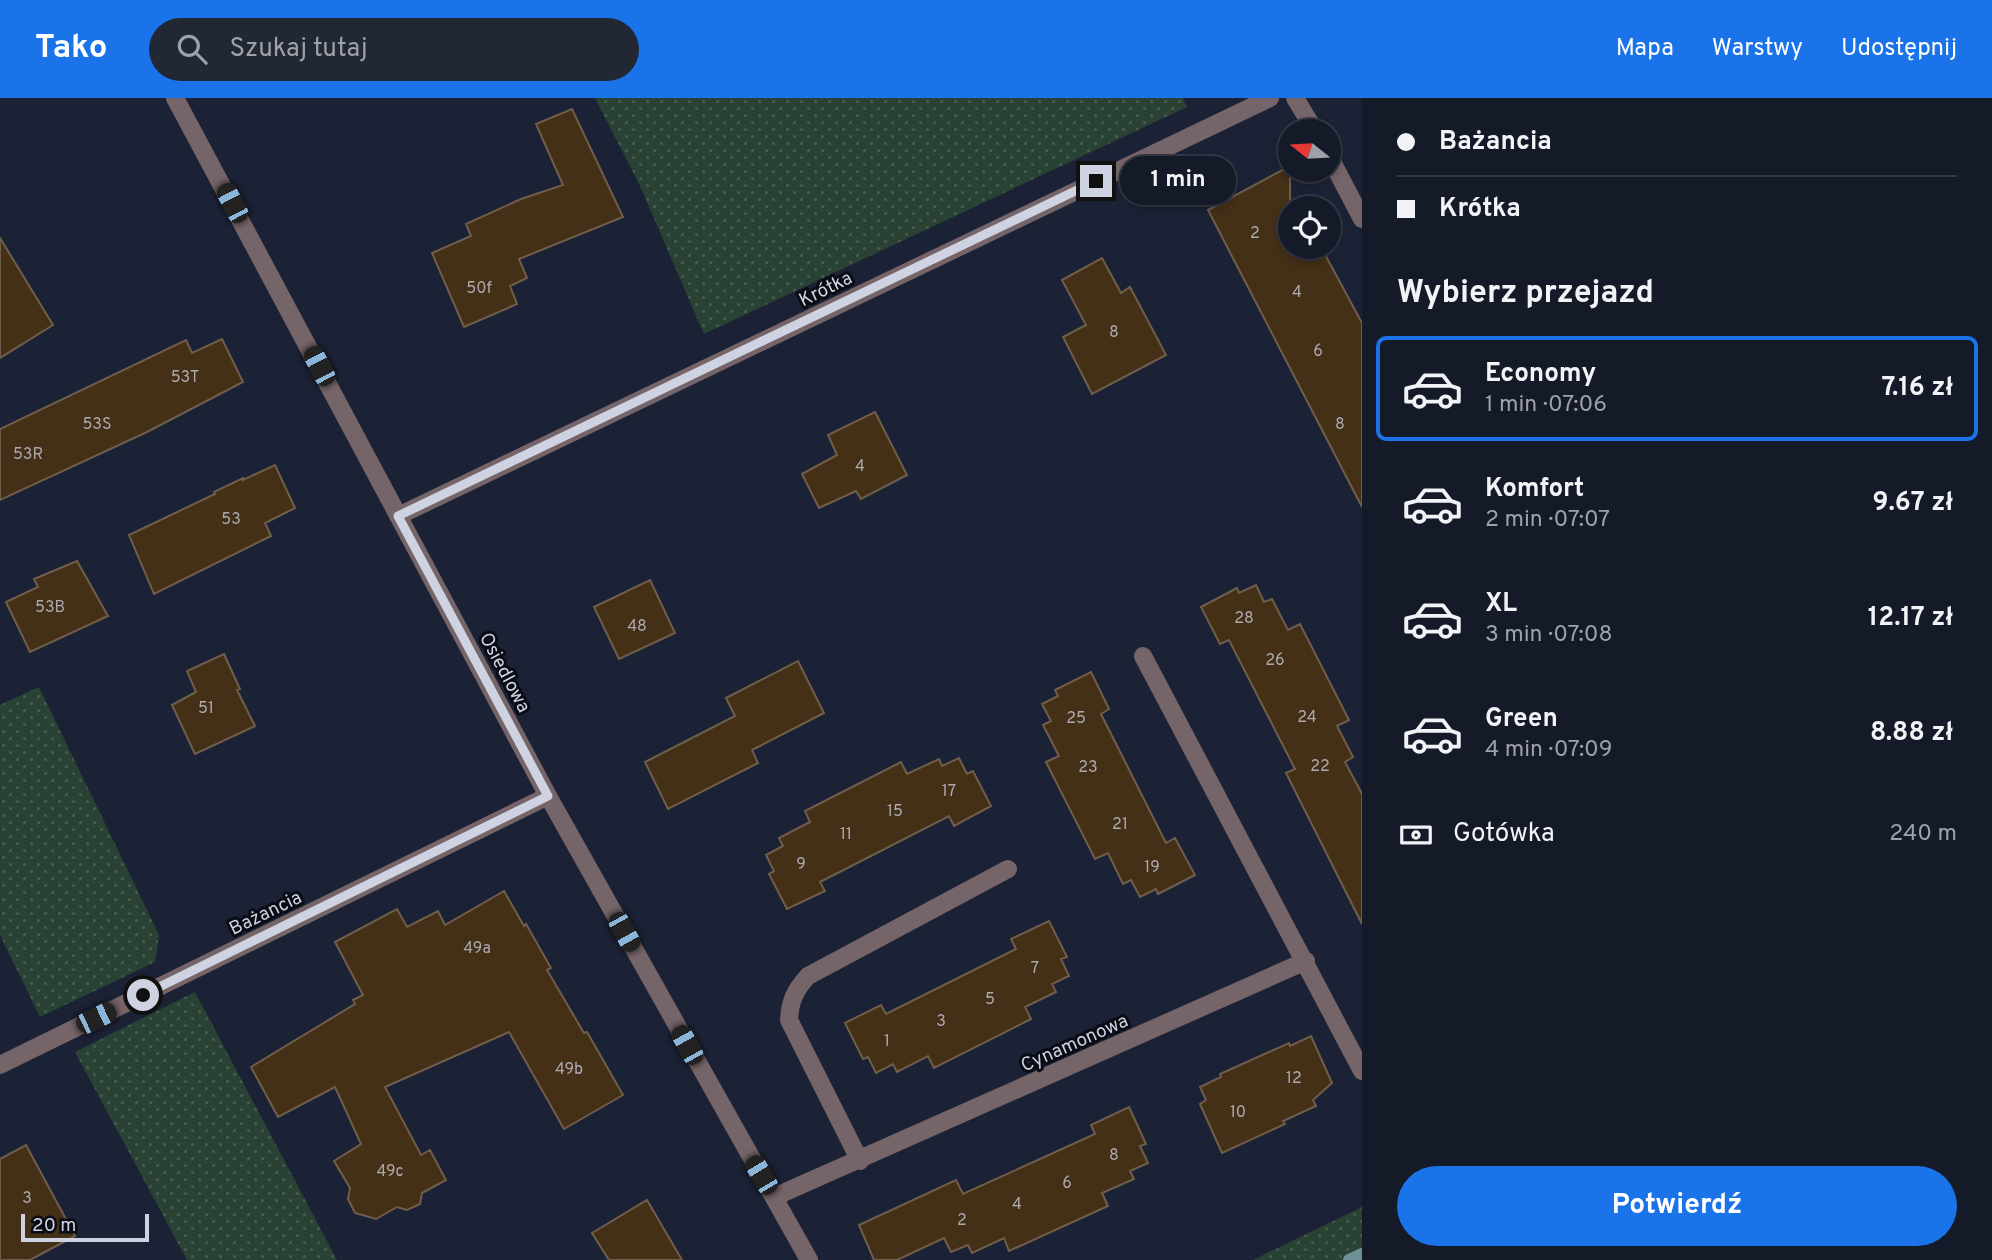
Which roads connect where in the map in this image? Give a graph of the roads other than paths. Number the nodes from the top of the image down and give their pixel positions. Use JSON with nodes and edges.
{"nodes":[{"id":1,"x":175,"y":98,"type":"edge"},
{"id":2,"x":1270,"y":98,"type":"edge"},
{"id":3,"x":1295,"y":98,"type":"edge"},
{"id":4,"x":1308,"y":119,"type":"edge"},
{"id":5,"x":1341,"y":179,"type":"edge"},
{"id":6,"x":1362,"y":219,"type":"edge"},
{"id":7,"x":398,"y":516,"type":"junction"},
{"id":8,"x":1143,"y":656,"type":"dead end"},
{"id":9,"x":548,"y":796,"type":"junction"},
{"id":10,"x":1008,"y":869,"type":"dead end"},
{"id":11,"x":1306,"y":961,"type":"junction"},
{"id":12,"x":0,"y":1065,"type":"edge"},
{"id":13,"x":1362,"y":1071,"type":"edge"},
{"id":14,"x":860,"y":1161,"type":"junction"},
{"id":15,"x":774,"y":1197,"type":"junction"},
{"id":16,"x":809,"y":1260,"type":"edge"}],
"edges":[{"from":1,"to":7,"type":"street","name":"Osiedlowa"},
{"from":2,"to":7,"type":"street","name":"Krótka"},
{"from":3,"to":4,"type":"street"},
{"from":5,"to":6,"type":"street"},
{"from":7,"to":9,"type":"street","name":"Osiedlowa"},
{"from":8,"to":11,"type":"street"},
{"from":9,"to":12,"type":"street","name":"Bażancia"},
{"from":9,"to":15,"type":"street","name":"Osiedlowa"},
{"from":10,"to":14,"type":"street"},
{"from":11,"to":13,"type":"street"},
{"from":11,"to":14,"type":"street","name":"Cynamonowa"},
{"from":14,"to":15,"type":"street","name":"Cynamonowa"},
{"from":15,"to":16,"type":"street","name":"Osiedlowa"}]}
